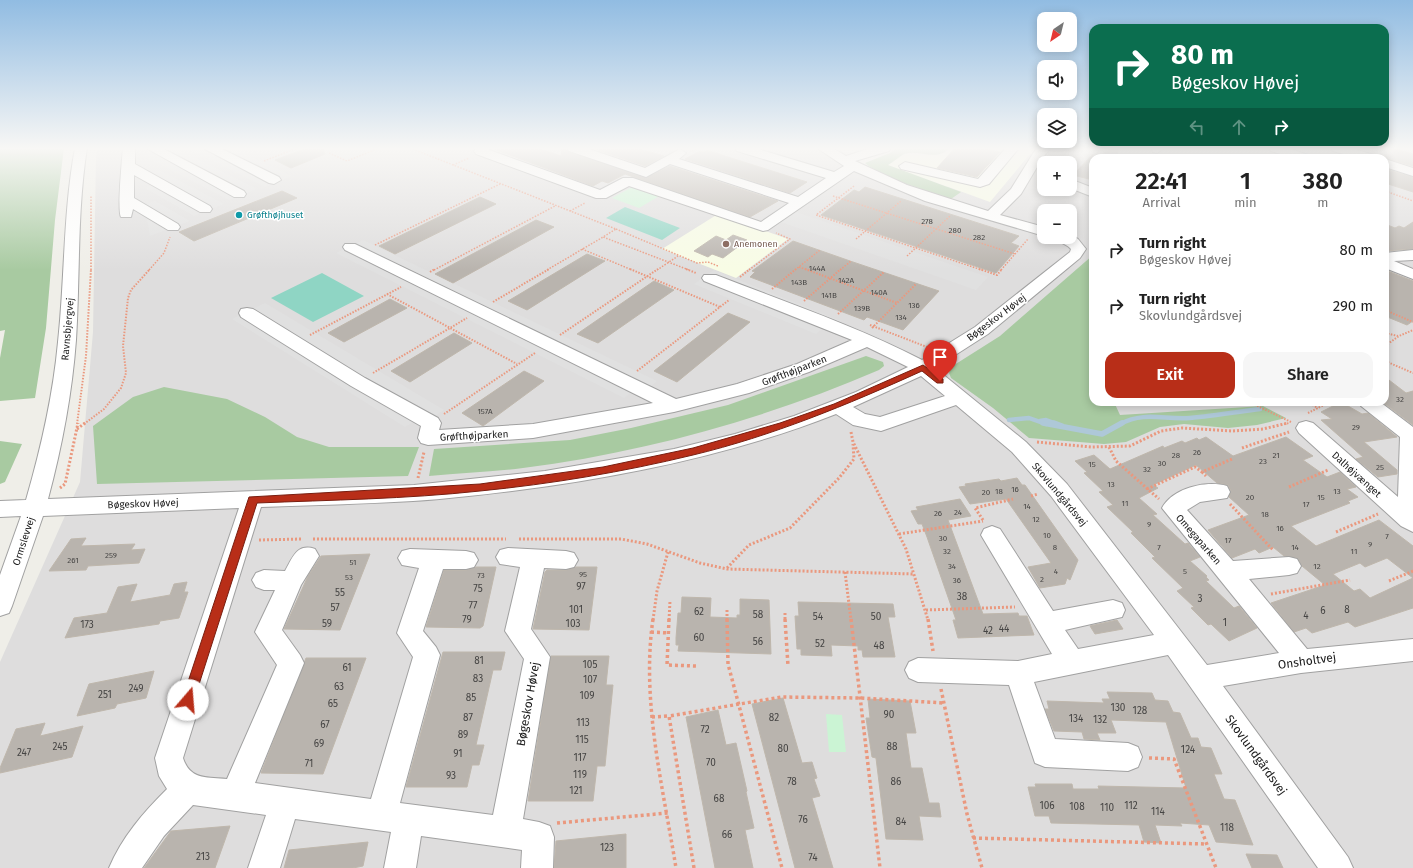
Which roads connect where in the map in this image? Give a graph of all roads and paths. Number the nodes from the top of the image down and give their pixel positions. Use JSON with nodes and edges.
{"nodes":[{"id":1,"x":76,"y":189,"type":"edge"},
{"id":2,"x":127,"y":189,"type":"edge"},
{"id":3,"x":168,"y":189,"type":"edge"},
{"id":4,"x":229,"y":189,"type":"edge"},
{"id":5,"x":490,"y":189,"type":"edge"},
{"id":6,"x":511,"y":189,"type":"edge"},
{"id":7,"x":583,"y":189,"type":"edge"},
{"id":8,"x":614,"y":189,"type":"edge"},
{"id":9,"x":650,"y":189,"type":"edge"},
{"id":10,"x":764,"y":189,"type":"edge"},
{"id":11,"x":820,"y":189,"type":"edge"},
{"id":12,"x":851,"y":189,"type":"edge"},
{"id":13,"x":906,"y":189,"type":"edge"},
{"id":14,"x":1017,"y":189,"type":"edge"},
{"id":15,"x":816,"y":191,"type":"junction"},
{"id":16,"x":1389,"y":192,"type":"edge"},
{"id":17,"x":239,"y":194,"type":"dead end"},
{"id":18,"x":839,"y":198,"type":"junction"},
{"id":19,"x":126,"y":200,"type":"junction"},
{"id":20,"x":901,"y":201,"type":"dead end"},
{"id":21,"x":1413,"y":201,"type":"edge"},
{"id":22,"x":800,"y":202,"type":"junction"},
{"id":23,"x":555,"y":206,"type":"junction"},
{"id":24,"x":205,"y":209,"type":"dead end"},
{"id":25,"x":126,"y":214,"type":"dead end"},
{"id":26,"x":886,"y":214,"type":"junction"},
{"id":27,"x":950,"y":216,"type":"dead end"},
{"id":28,"x":990,"y":216,"type":"junction"},
{"id":29,"x":173,"y":227,"type":"joint"},
{"id":30,"x":936,"y":230,"type":"junction"},
{"id":31,"x":1037,"y":230,"type":"edge"},
{"id":32,"x":865,"y":231,"type":"junction"},
{"id":33,"x":790,"y":239,"type":"dead end"},
{"id":34,"x":856,"y":239,"type":"dead end"},
{"id":35,"x":1028,"y":239,"type":"dead end"},
{"id":36,"x":1073,"y":244,"type":"edge"},
{"id":37,"x":916,"y":248,"type":"junction"},
{"id":38,"x":582,"y":249,"type":"dead end"},
{"id":39,"x":355,"y":250,"type":"joint"},
{"id":40,"x":820,"y":250,"type":"dead end"},
{"id":41,"x":1015,"y":254,"type":"junction"},
{"id":42,"x":1413,"y":255,"type":"edge"},
{"id":43,"x":907,"y":256,"type":"dead end"},
{"id":44,"x":1389,"y":257,"type":"edge"},
{"id":45,"x":851,"y":261,"type":"dead end"},
{"id":46,"x":1389,"y":264,"type":"edge"},
{"id":47,"x":799,"y":268,"type":"junction"},
{"id":48,"x":884,"y":272,"type":"dead end"},
{"id":49,"x":1413,"y":274,"type":"edge"},
{"id":50,"x":710,"y":278,"type":"joint"},
{"id":51,"x":416,"y":279,"type":"junction"},
{"id":52,"x":830,"y":279,"type":"junction"},
{"id":53,"x":916,"y":284,"type":"dead end"},
{"id":54,"x":735,"y":288,"type":"junction"},
{"id":55,"x":863,"y":291,"type":"junction"},
{"id":56,"x":387,"y":294,"type":"junction"},
{"id":57,"x":761,"y":298,"type":"junction"},
{"id":58,"x":897,"y":303,"type":"junction"},
{"id":59,"x":720,"y":307,"type":"junction"},
{"id":60,"x":793,"y":311,"type":"junction"},
{"id":61,"x":1389,"y":312,"type":"edge"},
{"id":62,"x":247,"y":313,"type":"dead end"},
{"id":63,"x":1413,"y":322,"type":"edge"},
{"id":64,"x":828,"y":324,"type":"junction"},
{"id":65,"x":1413,"y":330,"type":"edge"},
{"id":66,"x":1389,"y":334,"type":"edge"},
{"id":67,"x":308,"y":336,"type":"dead end"},
{"id":68,"x":1399,"y":336,"type":"junction"},
{"id":69,"x":864,"y":339,"type":"junction"},
{"id":70,"x":1389,"y":343,"type":"edge"},
{"id":71,"x":1389,"y":363,"type":"edge"},
{"id":72,"x":517,"y":364,"type":"dead end"},
{"id":73,"x":923,"y":368,"type":"junction"},
{"id":74,"x":1413,"y":373,"type":"edge"},
{"id":75,"x":624,"y":381,"type":"junction"},
{"id":76,"x":960,"y":397,"type":"junction"},
{"id":77,"x":674,"y":406,"type":"junction"},
{"id":78,"x":837,"y":406,"type":"junction"},
{"id":79,"x":1260,"y":406,"type":"edge"},
{"id":80,"x":1315,"y":406,"type":"edge"},
{"id":81,"x":1323,"y":406,"type":"edge"},
{"id":82,"x":1373,"y":406,"type":"edge"},
{"id":83,"x":1319,"y":408,"type":"junction"},
{"id":84,"x":855,"y":418,"type":"junction"},
{"id":85,"x":1300,"y":421,"type":"junction"},
{"id":86,"x":77,"y":430,"type":"dead end"},
{"id":87,"x":428,"y":438,"type":"junction"},
{"id":88,"x":854,"y":442,"type":"junction"},
{"id":89,"x":1019,"y":447,"type":"junction"},
{"id":90,"x":1109,"y":447,"type":"junction"},
{"id":91,"x":1242,"y":448,"type":"dead end"},
{"id":92,"x":1232,"y":459,"type":"dead end"},
{"id":93,"x":1346,"y":464,"type":"junction"},
{"id":94,"x":1202,"y":472,"type":"junction"},
{"id":95,"x":1289,"y":487,"type":"dead end"},
{"id":96,"x":1147,"y":489,"type":"junction"},
{"id":97,"x":414,"y":492,"type":"junction"},
{"id":98,"x":1219,"y":492,"type":"junction"},
{"id":99,"x":253,"y":499,"type":"junction"},
{"id":100,"x":1013,"y":499,"type":"dead end"},
{"id":101,"x":33,"y":507,"type":"junction"},
{"id":102,"x":1172,"y":508,"type":"junction"},
{"id":103,"x":0,"y":509,"type":"edge"},
{"id":104,"x":1406,"y":517,"type":"edge"},
{"id":105,"x":987,"y":528,"type":"junction"},
{"id":106,"x":1336,"y":532,"type":"dead end"},
{"id":107,"x":899,"y":534,"type":"junction"},
{"id":108,"x":252,"y":540,"type":"dead end"},
{"id":109,"x":307,"y":545,"type":"junction"},
{"id":110,"x":517,"y":548,"type":"junction"},
{"id":111,"x":668,"y":552,"type":"junction"},
{"id":112,"x":466,"y":560,"type":"dead end"},
{"id":113,"x":566,"y":560,"type":"dead end"},
{"id":114,"x":1289,"y":566,"type":"joint"},
{"id":115,"x":727,"y":569,"type":"junction"},
{"id":116,"x":1413,"y":570,"type":"edge"},
{"id":117,"x":1228,"y":571,"type":"junction"},
{"id":118,"x":845,"y":572,"type":"junction"},
{"id":119,"x":914,"y":574,"type":"junction"},
{"id":120,"x":264,"y":580,"type":"dead end"},
{"id":121,"x":1350,"y":580,"type":"dead end"},
{"id":122,"x":1389,"y":581,"type":"dead end"},
{"id":123,"x":291,"y":582,"type":"junction"},
{"id":124,"x":1249,"y":597,"type":"junction"},
{"id":125,"x":670,"y":601,"type":"dead end"},
{"id":126,"x":0,"y":606,"type":"edge"},
{"id":127,"x":727,"y":610,"type":"dead end"},
{"id":128,"x":926,"y":610,"type":"junction"},
{"id":129,"x":1112,"y":610,"type":"dead end"},
{"id":130,"x":785,"y":613,"type":"dead end"},
{"id":131,"x":1042,"y":615,"type":"junction"},
{"id":132,"x":651,"y":632,"type":"junction"},
{"id":133,"x":669,"y":633,"type":"junction"},
{"id":134,"x":1174,"y":642,"type":"junction"},
{"id":135,"x":1413,"y":650,"type":"edge"},
{"id":136,"x":1301,"y":662,"type":"junction"},
{"id":137,"x":1072,"y":663,"type":"junction"},
{"id":138,"x":696,"y":666,"type":"dead end"},
{"id":139,"x":788,"y":666,"type":"dead end"},
{"id":140,"x":927,"y":670,"type":"junction"},
{"id":141,"x":1018,"y":673,"type":"junction"},
{"id":142,"x":1201,"y":678,"type":"junction"},
{"id":143,"x":860,"y":698,"type":"junction"},
{"id":144,"x":944,"y":703,"type":"junction"},
{"id":145,"x":738,"y":704,"type":"junction"},
{"id":146,"x":669,"y":716,"type":"junction"},
{"id":147,"x":652,"y":717,"type":"junction"},
{"id":148,"x":1128,"y":757,"type":"joint"},
{"id":149,"x":188,"y":788,"type":"junction"},
{"id":150,"x":235,"y":795,"type":"junction"},
{"id":151,"x":285,"y":802,"type":"junction"},
{"id":152,"x":668,"y":813,"type":"junction"},
{"id":153,"x":395,"y":817,"type":"junction"},
{"id":154,"x":505,"y":832,"type":"junction"},
{"id":155,"x":539,"y":837,"type":"junction"},
{"id":156,"x":973,"y":838,"type":"junction"},
{"id":157,"x":1206,"y":844,"type":"junction"},
{"id":158,"x":125,"y":868,"type":"edge"},
{"id":159,"x":264,"y":868,"type":"edge"},
{"id":160,"x":400,"y":868,"type":"edge"},
{"id":161,"x":537,"y":868,"type":"edge"},
{"id":162,"x":676,"y":868,"type":"edge"},
{"id":163,"x":694,"y":868,"type":"edge"},
{"id":164,"x":782,"y":868,"type":"edge"},
{"id":165,"x":880,"y":868,"type":"edge"},
{"id":166,"x":982,"y":868,"type":"edge"},
{"id":167,"x":1216,"y":868,"type":"edge"},
{"id":168,"x":1337,"y":868,"type":"edge"}],
"edges":[{"from":1,"to":101,"type":"street","name":"Ravnsbjergvej"},
{"from":2,"to":19,"type":"street"},
{"from":3,"to":24,"type":"street"},
{"from":4,"to":17,"type":"street"},
{"from":5,"to":39,"type":"path"},
{"from":6,"to":23,"type":"path"},
{"from":7,"to":8,"type":"street"},
{"from":9,"to":22,"type":"street"},
{"from":10,"to":22,"type":"street"},
{"from":11,"to":15,"type":"street"},
{"from":12,"to":18,"type":"path"},
{"from":13,"to":28,"type":"street"},
{"from":14,"to":28,"type":"street"},
{"from":15,"to":18,"type":"path"},
{"from":15,"to":22,"type":"street"},
{"from":16,"to":21,"type":"path"},
{"from":18,"to":26,"type":"path"},
{"from":18,"to":32,"type":"path"},
{"from":19,"to":25,"type":"street"},
{"from":19,"to":29,"type":"street"},
{"from":20,"to":26,"type":"path"},
{"from":23,"to":50,"type":"path"},
{"from":23,"to":51,"type":"path"},
{"from":26,"to":30,"type":"path"},
{"from":26,"to":32,"type":"path"},
{"from":27,"to":30,"type":"path"},
{"from":28,"to":31,"type":"street"},
{"from":29,"to":86,"type":"path"},
{"from":30,"to":37,"type":"path"},
{"from":30,"to":41,"type":"path"},
{"from":32,"to":34,"type":"path"},
{"from":32,"to":37,"type":"path"},
{"from":33,"to":54,"type":"path"},
{"from":35,"to":41,"type":"path"},
{"from":36,"to":73,"type":"street","name":"Bøgeskov Høvej"},
{"from":37,"to":41,"type":"path"},
{"from":37,"to":43,"type":"path"},
{"from":38,"to":59,"type":"path"},
{"from":39,"to":51,"type":"street"},
{"from":40,"to":47,"type":"path"},
{"from":42,"to":44,"type":"street"},
{"from":45,"to":52,"type":"path"},
{"from":46,"to":49,"type":"street"},
{"from":47,"to":52,"type":"path"},
{"from":47,"to":57,"type":"path"},
{"from":48,"to":55,"type":"path"},
{"from":50,"to":54,"type":"street"},
{"from":51,"to":56,"type":"path"},
{"from":51,"to":75,"type":"street"},
{"from":52,"to":55,"type":"path"},
{"from":52,"to":60,"type":"path"},
{"from":53,"to":58,"type":"path"},
{"from":54,"to":57,"type":"street"},
{"from":54,"to":59,"type":"path"},
{"from":55,"to":58,"type":"path"},
{"from":55,"to":64,"type":"path"},
{"from":56,"to":67,"type":"path"},
{"from":56,"to":72,"type":"path"},
{"from":57,"to":60,"type":"street"},
{"from":58,"to":69,"type":"path"},
{"from":59,"to":75,"type":"path"},
{"from":60,"to":64,"type":"street"},
{"from":61,"to":63,"type":"path"},
{"from":62,"to":87,"type":"street","name":"Grøfthøjparken"},
{"from":64,"to":69,"type":"street"},
{"from":65,"to":68,"type":"path"},
{"from":66,"to":68,"type":"path"},
{"from":68,"to":70,"type":"path"},
{"from":69,"to":73,"type":"street"},
{"from":69,"to":77,"type":"street","name":"Grøfthøjparken"},
{"from":71,"to":74,"type":"path"},
{"from":73,"to":76,"type":"street","name":"Skovlundgårdsvej"},
{"from":73,"to":78,"type":"street","name":"Bøgeskov Høvej"},
{"from":75,"to":77,"type":"street"},
{"from":76,"to":84,"type":"street"},
{"from":76,"to":89,"type":"street","name":"Skovlundgårdsvej"},
{"from":77,"to":87,"type":"street","name":"Grøfthøjparken"},
{"from":78,"to":84,"type":"street"},
{"from":78,"to":97,"type":"street","name":"Bøgeskov Høvej"},
{"from":79,"to":85,"type":"path"},
{"from":80,"to":83,"type":"path"},
{"from":81,"to":83,"type":"path"},
{"from":82,"to":104,"type":"street"},
{"from":83,"to":85,"type":"path"},
{"from":84,"to":88,"type":"path"},
{"from":85,"to":90,"type":"path"},
{"from":85,"to":91,"type":"path"},
{"from":85,"to":93,"type":"street","name":"Dalhøjvænget"},
{"from":87,"to":97,"type":"path"},
{"from":88,"to":107,"type":"path"},
{"from":88,"to":115,"type":"path"},
{"from":89,"to":90,"type":"path"},
{"from":89,"to":134,"type":"street","name":"Skovlundgårdsvej"},
{"from":90,"to":96,"type":"path"},
{"from":92,"to":94,"type":"path"},
{"from":93,"to":95,"type":"path"},
{"from":93,"to":104,"type":"street","name":"Dalhøjvænget"},
{"from":94,"to":96,"type":"path"},
{"from":94,"to":98,"type":"path"},
{"from":96,"to":102,"type":"path"},
{"from":97,"to":99,"type":"street","name":"Bøgeskov Høvej"},
{"from":98,"to":102,"type":"street","name":"Omegaparken"},
{"from":98,"to":114,"type":"path"},
{"from":99,"to":101,"type":"street","name":"Bøgeskov Høvej"},
{"from":99,"to":149,"type":"street"},
{"from":100,"to":105,"type":"path"},
{"from":101,"to":103,"type":"street","name":"Ormslevvej"},
{"from":101,"to":126,"type":"street","name":"Ormslevvej"},
{"from":102,"to":117,"type":"street","name":"Omegaparken"},
{"from":104,"to":106,"type":"path"},
{"from":105,"to":107,"type":"path"},
{"from":105,"to":131,"type":"street"},
{"from":107,"to":119,"type":"path"},
{"from":108,"to":109,"type":"path"},
{"from":109,"to":110,"type":"path"},
{"from":109,"to":123,"type":"street"},
{"from":110,"to":111,"type":"path"},
{"from":110,"to":113,"type":"street"},
{"from":110,"to":154,"type":"street","name":"Bøgeskov Høvej"},
{"from":111,"to":115,"type":"path"},
{"from":111,"to":132,"type":"path"},
{"from":112,"to":153,"type":"street"},
{"from":114,"to":117,"type":"street","name":"Omegaparken"},
{"from":115,"to":118,"type":"path"},
{"from":116,"to":122,"type":"path"},
{"from":117,"to":124,"type":"street","name":"Omegaparken"},
{"from":118,"to":119,"type":"path"},
{"from":118,"to":143,"type":"path"},
{"from":119,"to":128,"type":"path"},
{"from":120,"to":123,"type":"street"},
{"from":121,"to":124,"type":"path"},
{"from":123,"to":150,"type":"street"},
{"from":124,"to":136,"type":"street","name":"Omegaparken"},
{"from":125,"to":133,"type":"path"},
{"from":127,"to":145,"type":"path"},
{"from":128,"to":131,"type":"path"},
{"from":128,"to":140,"type":"path"},
{"from":129,"to":131,"type":"street"},
{"from":130,"to":139,"type":"path"},
{"from":131,"to":137,"type":"street"},
{"from":132,"to":133,"type":"path"},
{"from":132,"to":147,"type":"path"},
{"from":133,"to":138,"type":"path"},
{"from":134,"to":137,"type":"street"},
{"from":134,"to":142,"type":"street","name":"Skovlundgårdsvej"},
{"from":135,"to":136,"type":"street","name":"Onsholtvej"},
{"from":136,"to":142,"type":"street","name":"Onsholtvej"},
{"from":137,"to":141,"type":"street"},
{"from":140,"to":141,"type":"street"},
{"from":140,"to":144,"type":"path"},
{"from":141,"to":148,"type":"street"},
{"from":142,"to":168,"type":"street","name":"Skovlundgårdsvej"},
{"from":143,"to":144,"type":"path"},
{"from":143,"to":145,"type":"path"},
{"from":143,"to":165,"type":"path"},
{"from":144,"to":156,"type":"path"},
{"from":145,"to":146,"type":"path"},
{"from":145,"to":164,"type":"path"},
{"from":146,"to":147,"type":"path"},
{"from":146,"to":163,"type":"path"},
{"from":147,"to":152,"type":"path"},
{"from":148,"to":157,"type":"path"},
{"from":149,"to":150,"type":"street"},
{"from":149,"to":158,"type":"street"},
{"from":150,"to":151,"type":"street"},
{"from":151,"to":153,"type":"street"},
{"from":151,"to":159,"type":"street"},
{"from":152,"to":155,"type":"path"},
{"from":152,"to":162,"type":"path"},
{"from":153,"to":154,"type":"street"},
{"from":153,"to":160,"type":"street"},
{"from":154,"to":155,"type":"street"},
{"from":155,"to":161,"type":"street"},
{"from":156,"to":157,"type":"path"},
{"from":156,"to":166,"type":"path"},
{"from":157,"to":167,"type":"path"}]}
